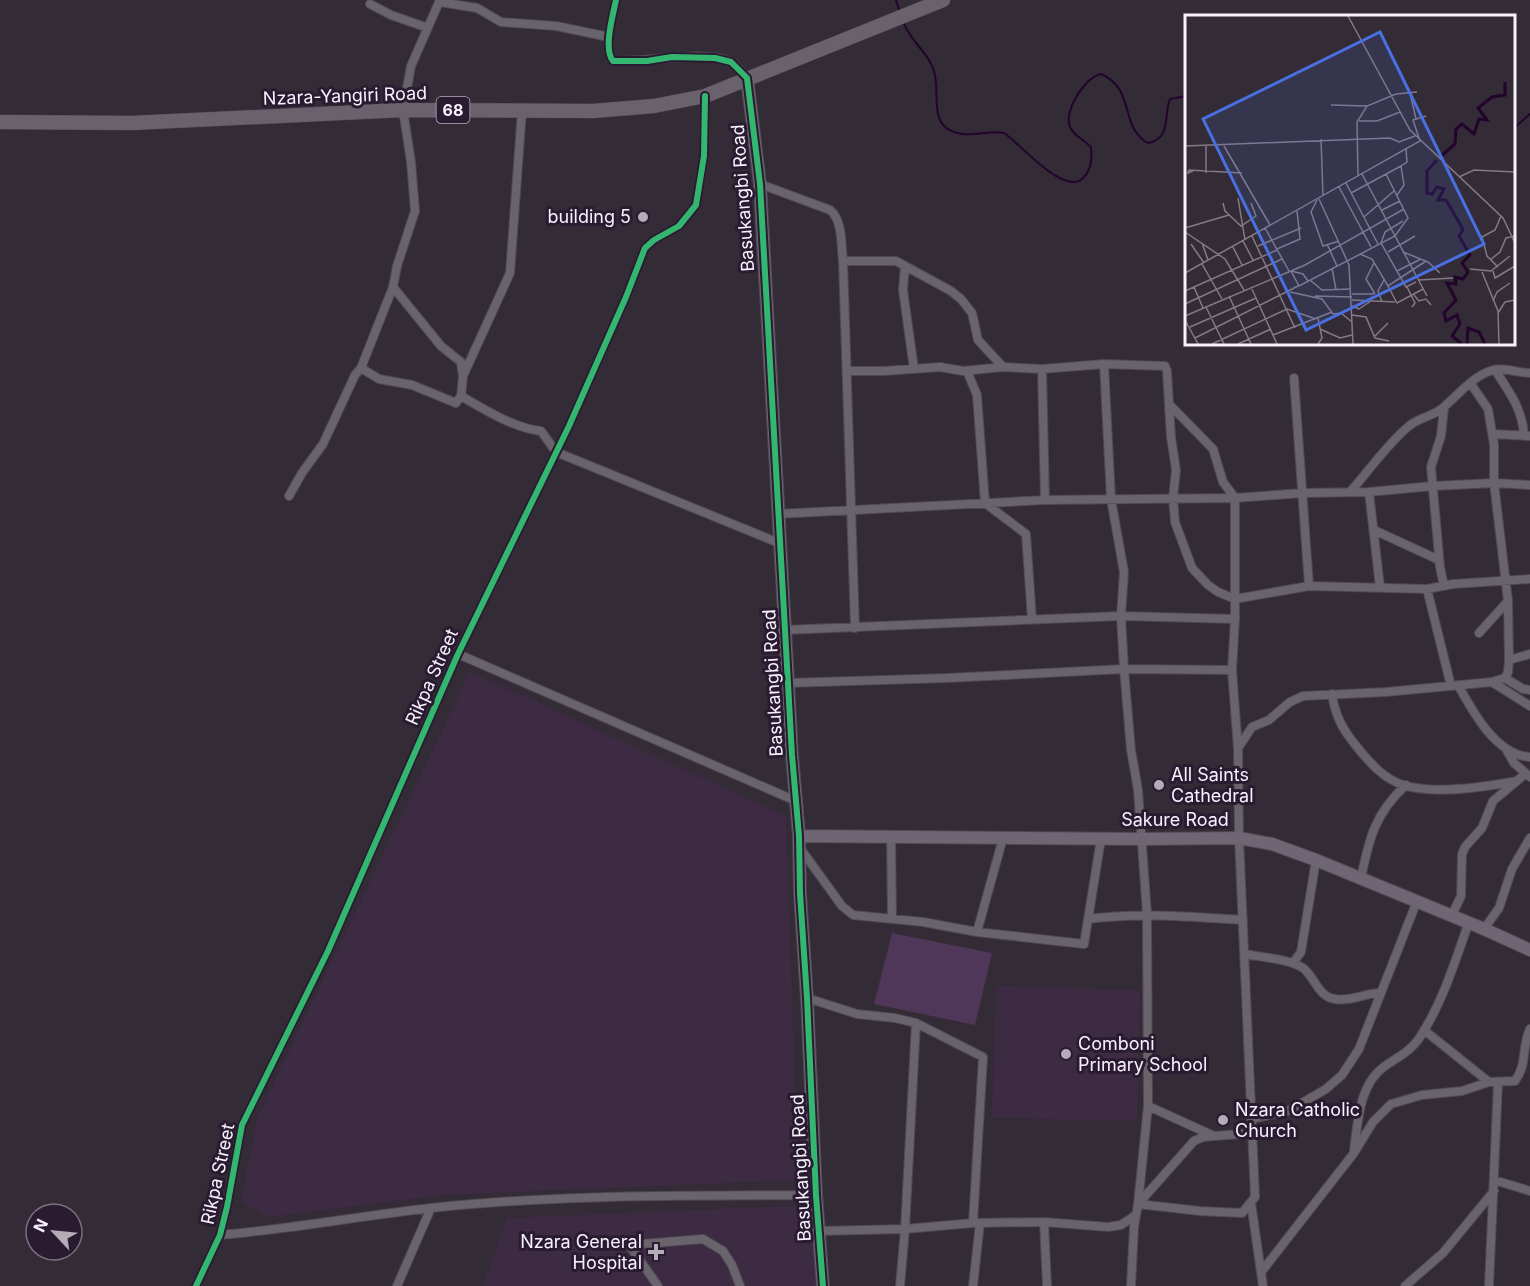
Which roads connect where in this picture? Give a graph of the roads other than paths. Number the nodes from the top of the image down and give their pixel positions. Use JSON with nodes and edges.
{"nodes":[{"id":1,"x":616,"y":0,"type":"edge"},
{"id":2,"x":943,"y":0,"type":"edge"},
{"id":3,"x":440,"y":1,"type":"edge"},
{"id":4,"x":370,"y":4,"type":"dead end"},
{"id":5,"x":428,"y":28,"type":"junction"},
{"id":6,"x":609,"y":38,"type":"junction"},
{"id":7,"x":747,"y":78,"type":"junction"},
{"id":8,"x":705,"y":96,"type":"junction"},
{"id":9,"x":404,"y":110,"type":"junction"},
{"id":10,"x":522,"y":110,"type":"junction"},
{"id":11,"x":0,"y":122,"type":"edge"},
{"id":12,"x":759,"y":184,"type":"junction"},
{"id":13,"x":843,"y":261,"type":"junction"},
{"id":14,"x":905,"y":266,"type":"junction"},
{"id":15,"x":393,"y":287,"type":"junction"},
{"id":16,"x":1104,"y":364,"type":"junction"},
{"id":17,"x":1003,"y":367,"type":"junction"},
{"id":18,"x":361,"y":368,"type":"junction"},
{"id":19,"x":914,"y":369,"type":"junction"},
{"id":20,"x":1042,"y":369,"type":"junction"},
{"id":21,"x":1495,"y":370,"type":"junction"},
{"id":22,"x":847,"y":371,"type":"junction"},
{"id":23,"x":967,"y":371,"type":"junction"},
{"id":24,"x":1530,"y":373,"type":"edge"},
{"id":25,"x":463,"y":377,"type":"junction"},
{"id":26,"x":1294,"y":378,"type":"dead end"},
{"id":27,"x":1471,"y":384,"type":"junction"},
{"id":28,"x":461,"y":396,"type":"junction"},
{"id":29,"x":1169,"y":404,"type":"junction"},
{"id":30,"x":1444,"y":408,"type":"junction"},
{"id":31,"x":1492,"y":434,"type":"junction"},
{"id":32,"x":1527,"y":436,"type":"edge"},
{"id":33,"x":556,"y":452,"type":"junction"},
{"id":34,"x":1494,"y":483,"type":"junction"},
{"id":35,"x":1530,"y":484,"type":"edge"},
{"id":36,"x":1433,"y":486,"type":"junction"},
{"id":37,"x":1350,"y":492,"type":"junction"},
{"id":38,"x":1370,"y":492,"type":"junction"},
{"id":39,"x":1302,"y":493,"type":"junction"},
{"id":40,"x":289,"y":496,"type":"dead end"},
{"id":41,"x":1173,"y":498,"type":"junction"},
{"id":42,"x":1235,"y":498,"type":"junction"},
{"id":43,"x":1111,"y":499,"type":"junction"},
{"id":44,"x":1045,"y":500,"type":"junction"},
{"id":45,"x":985,"y":503,"type":"junction"},
{"id":46,"x":852,"y":510,"type":"junction"},
{"id":47,"x":777,"y":514,"type":"junction"},
{"id":48,"x":1374,"y":530,"type":"junction"},
{"id":49,"x":779,"y":543,"type":"junction"},
{"id":50,"x":1439,"y":560,"type":"junction"},
{"id":51,"x":1530,"y":579,"type":"edge"},
{"id":52,"x":1506,"y":580,"type":"junction"},
{"id":53,"x":1309,"y":586,"type":"junction"},
{"id":54,"x":1444,"y":586,"type":"junction"},
{"id":55,"x":1380,"y":587,"type":"junction"},
{"id":56,"x":1428,"y":589,"type":"junction"},
{"id":57,"x":1235,"y":599,"type":"junction"},
{"id":58,"x":1508,"y":600,"type":"junction"},
{"id":59,"x":1121,"y":616,"type":"junction"},
{"id":60,"x":1235,"y":619,"type":"junction"},
{"id":61,"x":1032,"y":620,"type":"junction"},
{"id":62,"x":855,"y":628,"type":"junction"},
{"id":63,"x":784,"y":630,"type":"junction"},
{"id":64,"x":1479,"y":633,"type":"dead end"},
{"id":65,"x":458,"y":654,"type":"junction"},
{"id":66,"x":1530,"y":654,"type":"edge"},
{"id":67,"x":1509,"y":660,"type":"junction"},
{"id":68,"x":1124,"y":669,"type":"junction"},
{"id":69,"x":1232,"y":670,"type":"junction"},
{"id":70,"x":1505,"y":678,"type":"junction"},
{"id":71,"x":1491,"y":682,"type":"junction"},
{"id":72,"x":787,"y":683,"type":"junction"},
{"id":73,"x":1455,"y":686,"type":"junction"},
{"id":74,"x":1530,"y":690,"type":"edge"},
{"id":75,"x":1332,"y":694,"type":"junction"},
{"id":76,"x":1530,"y":706,"type":"edge"},
{"id":77,"x":1238,"y":749,"type":"junction"},
{"id":78,"x":1506,"y":749,"type":"junction"},
{"id":79,"x":1530,"y":757,"type":"edge"},
{"id":80,"x":1528,"y":776,"type":"edge"},
{"id":81,"x":1517,"y":781,"type":"junction"},
{"id":82,"x":1406,"y":785,"type":"junction"},
{"id":83,"x":796,"y":801,"type":"junction"},
{"id":84,"x":891,"y":837,"type":"junction"},
{"id":85,"x":1003,"y":838,"type":"junction"},
{"id":86,"x":1239,"y":838,"type":"junction"},
{"id":87,"x":1530,"y":838,"type":"edge"},
{"id":88,"x":1101,"y":839,"type":"junction"},
{"id":89,"x":1142,"y":839,"type":"junction"},
{"id":90,"x":799,"y":841,"type":"junction"},
{"id":91,"x":1316,"y":860,"type":"junction"},
{"id":92,"x":1361,"y":878,"type":"junction"},
{"id":93,"x":1417,"y":901,"type":"junction"},
{"id":94,"x":1147,"y":914,"type":"junction"},
{"id":95,"x":1452,"y":915,"type":"junction"},
{"id":96,"x":892,"y":918,"type":"junction"},
{"id":97,"x":1088,"y":920,"type":"junction"},
{"id":98,"x":1243,"y":920,"type":"junction"},
{"id":99,"x":1469,"y":922,"type":"junction"},
{"id":100,"x":1484,"y":929,"type":"junction"},
{"id":101,"x":977,"y":932,"type":"junction"},
{"id":102,"x":1527,"y":945,"type":"edge"},
{"id":103,"x":1244,"y":954,"type":"junction"},
{"id":104,"x":1293,"y":963,"type":"junction"},
{"id":105,"x":1380,"y":993,"type":"junction"},
{"id":106,"x":807,"y":998,"type":"junction"},
{"id":107,"x":916,"y":1023,"type":"junction"},
{"id":108,"x":1530,"y":1029,"type":"edge"},
{"id":109,"x":1424,"y":1030,"type":"junction"},
{"id":110,"x":1489,"y":1082,"type":"junction"},
{"id":111,"x":1498,"y":1083,"type":"junction"},
{"id":112,"x":1148,"y":1106,"type":"junction"},
{"id":113,"x":1251,"y":1119,"type":"junction"},
{"id":114,"x":1252,"y":1133,"type":"junction"},
{"id":115,"x":1215,"y":1136,"type":"junction"},
{"id":116,"x":1354,"y":1153,"type":"junction"},
{"id":117,"x":1494,"y":1180,"type":"junction"},
{"id":118,"x":1494,"y":1191,"type":"junction"},
{"id":119,"x":1530,"y":1191,"type":"edge"},
{"id":120,"x":816,"y":1195,"type":"junction"},
{"id":121,"x":1251,"y":1203,"type":"junction"},
{"id":122,"x":1138,"y":1204,"type":"junction"},
{"id":123,"x":431,"y":1208,"type":"junction"},
{"id":124,"x":1136,"y":1215,"type":"junction"},
{"id":125,"x":1044,"y":1222,"type":"junction"},
{"id":126,"x":977,"y":1223,"type":"junction"},
{"id":127,"x":905,"y":1229,"type":"junction"},
{"id":128,"x":819,"y":1231,"type":"junction"},
{"id":129,"x":220,"y":1235,"type":"junction"},
{"id":130,"x":1262,"y":1271,"type":"junction"},
{"id":131,"x":196,"y":1286,"type":"edge"},
{"id":132,"x":397,"y":1286,"type":"edge"},
{"id":133,"x":658,"y":1286,"type":"edge"},
{"id":134,"x":740,"y":1286,"type":"edge"},
{"id":135,"x":823,"y":1286,"type":"edge"},
{"id":136,"x":900,"y":1286,"type":"edge"},
{"id":137,"x":974,"y":1286,"type":"edge"},
{"id":138,"x":1047,"y":1286,"type":"edge"},
{"id":139,"x":1131,"y":1286,"type":"edge"},
{"id":140,"x":1263,"y":1286,"type":"edge"},
{"id":141,"x":1405,"y":1286,"type":"edge"},
{"id":142,"x":1489,"y":1286,"type":"edge"}],
"edges":[{"from":1,"to":6,"type":"street"},
{"from":2,"to":7,"type":"main road","name":"Nzara-Yangiri Road","number":"68"},
{"from":3,"to":5,"type":"street"},
{"from":3,"to":6,"type":"street"},
{"from":4,"to":5,"type":"street"},
{"from":5,"to":9,"type":"street"},
{"from":6,"to":7,"type":"street"},
{"from":7,"to":8,"type":"main road","name":"Nzara-Yangiri Road","number":"68"},
{"from":7,"to":12,"type":"street","name":"Basukangbi Road"},
{"from":8,"to":10,"type":"main road","name":"Nzara-Yangiri Road","number":"68"},
{"from":8,"to":33,"type":"street","name":"Rikpa Street"},
{"from":9,"to":10,"type":"main road","name":"Nzara-Yangiri Road","number":"68"},
{"from":9,"to":11,"type":"main road","name":"Nzara-Yangiri Road","number":"68"},
{"from":9,"to":15,"type":"street"},
{"from":10,"to":25,"type":"street"},
{"from":12,"to":13,"type":"street"},
{"from":12,"to":47,"type":"street","name":"Basukangbi Road"},
{"from":13,"to":14,"type":"street"},
{"from":13,"to":22,"type":"street"},
{"from":14,"to":17,"type":"street"},
{"from":14,"to":19,"type":"street"},
{"from":15,"to":18,"type":"street"},
{"from":15,"to":25,"type":"street"},
{"from":16,"to":20,"type":"street"},
{"from":16,"to":29,"type":"street"},
{"from":16,"to":43,"type":"street"},
{"from":17,"to":20,"type":"street"},
{"from":17,"to":23,"type":"street"},
{"from":18,"to":28,"type":"street"},
{"from":18,"to":40,"type":"street"},
{"from":19,"to":22,"type":"street"},
{"from":19,"to":23,"type":"street"},
{"from":20,"to":44,"type":"street"},
{"from":21,"to":24,"type":"street"},
{"from":21,"to":27,"type":"street"},
{"from":21,"to":32,"type":"street"},
{"from":22,"to":46,"type":"street"},
{"from":23,"to":45,"type":"street"},
{"from":25,"to":28,"type":"street"},
{"from":26,"to":39,"type":"street"},
{"from":27,"to":30,"type":"street"},
{"from":27,"to":31,"type":"street"},
{"from":28,"to":33,"type":"street"},
{"from":29,"to":41,"type":"street"},
{"from":29,"to":42,"type":"street"},
{"from":30,"to":36,"type":"street"},
{"from":30,"to":37,"type":"street"},
{"from":31,"to":32,"type":"street"},
{"from":31,"to":34,"type":"street"},
{"from":33,"to":49,"type":"street"},
{"from":33,"to":65,"type":"street","name":"Rikpa Street"},
{"from":34,"to":35,"type":"street"},
{"from":34,"to":36,"type":"street"},
{"from":34,"to":52,"type":"street"},
{"from":36,"to":38,"type":"street"},
{"from":36,"to":50,"type":"street"},
{"from":37,"to":38,"type":"street"},
{"from":37,"to":39,"type":"street"},
{"from":38,"to":48,"type":"street"},
{"from":39,"to":42,"type":"street"},
{"from":39,"to":53,"type":"street"},
{"from":41,"to":42,"type":"street"},
{"from":41,"to":43,"type":"street"},
{"from":41,"to":57,"type":"street"},
{"from":42,"to":57,"type":"street"},
{"from":43,"to":44,"type":"street"},
{"from":43,"to":59,"type":"street"},
{"from":44,"to":45,"type":"street"},
{"from":45,"to":46,"type":"street"},
{"from":45,"to":61,"type":"street"},
{"from":46,"to":47,"type":"street"},
{"from":46,"to":62,"type":"street"},
{"from":47,"to":49,"type":"street","name":"Basukangbi Road"},
{"from":48,"to":50,"type":"street"},
{"from":48,"to":55,"type":"street"},
{"from":49,"to":63,"type":"street","name":"Basukangbi Road"},
{"from":50,"to":54,"type":"street"},
{"from":51,"to":52,"type":"street"},
{"from":52,"to":54,"type":"street"},
{"from":52,"to":58,"type":"street"},
{"from":53,"to":55,"type":"street"},
{"from":53,"to":57,"type":"street"},
{"from":54,"to":56,"type":"street"},
{"from":55,"to":56,"type":"street"},
{"from":56,"to":73,"type":"street"},
{"from":57,"to":60,"type":"street"},
{"from":58,"to":64,"type":"street"},
{"from":58,"to":67,"type":"street"},
{"from":59,"to":60,"type":"street"},
{"from":59,"to":61,"type":"street"},
{"from":59,"to":68,"type":"street"},
{"from":60,"to":69,"type":"street"},
{"from":61,"to":62,"type":"street"},
{"from":62,"to":63,"type":"street"},
{"from":63,"to":72,"type":"street","name":"Basukangbi Road"},
{"from":65,"to":83,"type":"street"},
{"from":65,"to":129,"type":"street","name":"Rikpa Street"},
{"from":66,"to":67,"type":"street"},
{"from":67,"to":70,"type":"street"},
{"from":68,"to":69,"type":"street"},
{"from":68,"to":72,"type":"street"},
{"from":68,"to":89,"type":"street"},
{"from":69,"to":77,"type":"street"},
{"from":70,"to":71,"type":"street"},
{"from":70,"to":74,"type":"street"},
{"from":71,"to":73,"type":"street"},
{"from":71,"to":76,"type":"street"},
{"from":72,"to":83,"type":"street","name":"Basukangbi Road"},
{"from":73,"to":75,"type":"street"},
{"from":73,"to":78,"type":"street"},
{"from":75,"to":77,"type":"street"},
{"from":75,"to":82,"type":"street"},
{"from":77,"to":86,"type":"street"},
{"from":78,"to":79,"type":"street"},
{"from":78,"to":80,"type":"street"},
{"from":80,"to":81,"type":"street"},
{"from":81,"to":82,"type":"street"},
{"from":81,"to":95,"type":"street"},
{"from":82,"to":92,"type":"street"},
{"from":83,"to":90,"type":"street","name":"Basukangbi Road"},
{"from":84,"to":85,"type":"street","name":"Sakure Road"},
{"from":84,"to":90,"type":"street","name":"Sakure Road"},
{"from":84,"to":96,"type":"street"},
{"from":85,"to":88,"type":"street","name":"Sakure Road"},
{"from":85,"to":101,"type":"street"},
{"from":86,"to":89,"type":"street","name":"Sakure Road"},
{"from":86,"to":91,"type":"street","name":"Sakure Road"},
{"from":86,"to":98,"type":"street"},
{"from":87,"to":100,"type":"street"},
{"from":88,"to":89,"type":"street","name":"Sakure Road"},
{"from":88,"to":97,"type":"street"},
{"from":89,"to":94,"type":"street"},
{"from":90,"to":96,"type":"street"},
{"from":90,"to":106,"type":"street","name":"Basukangbi Road"},
{"from":91,"to":92,"type":"street","name":"Sakure Road"},
{"from":91,"to":104,"type":"street"},
{"from":92,"to":93,"type":"street","name":"Sakure Road"},
{"from":93,"to":95,"type":"street","name":"Sakure Road"},
{"from":93,"to":105,"type":"street"},
{"from":94,"to":97,"type":"street"},
{"from":94,"to":98,"type":"street"},
{"from":94,"to":112,"type":"street"},
{"from":95,"to":99,"type":"street","name":"Sakure Road"},
{"from":96,"to":101,"type":"street"},
{"from":97,"to":101,"type":"street"},
{"from":98,"to":103,"type":"street"},
{"from":99,"to":100,"type":"street","name":"Sakure Road"},
{"from":99,"to":109,"type":"street"},
{"from":100,"to":102,"type":"street","name":"Sakure Road"},
{"from":103,"to":104,"type":"street"},
{"from":103,"to":113,"type":"street"},
{"from":104,"to":105,"type":"street"},
{"from":105,"to":113,"type":"street"},
{"from":106,"to":107,"type":"street"},
{"from":106,"to":120,"type":"street","name":"Basukangbi Road"},
{"from":107,"to":126,"type":"street"},
{"from":107,"to":127,"type":"street"},
{"from":108,"to":111,"type":"street"},
{"from":109,"to":110,"type":"street"},
{"from":109,"to":116,"type":"street"},
{"from":110,"to":111,"type":"street"},
{"from":110,"to":116,"type":"street"},
{"from":111,"to":117,"type":"street"},
{"from":112,"to":115,"type":"street"},
{"from":112,"to":122,"type":"street"},
{"from":113,"to":114,"type":"street"},
{"from":114,"to":115,"type":"street"},
{"from":114,"to":121,"type":"street"},
{"from":115,"to":122,"type":"street"},
{"from":116,"to":130,"type":"street"},
{"from":117,"to":118,"type":"street"},
{"from":117,"to":119,"type":"street"},
{"from":118,"to":141,"type":"street"},
{"from":118,"to":142,"type":"street"},
{"from":120,"to":123,"type":"street"},
{"from":120,"to":128,"type":"street","name":"Basukangbi Road"},
{"from":121,"to":122,"type":"street"},
{"from":121,"to":130,"type":"street"},
{"from":122,"to":124,"type":"street"},
{"from":123,"to":129,"type":"street"},
{"from":123,"to":132,"type":"street"},
{"from":124,"to":125,"type":"street"},
{"from":124,"to":139,"type":"street"},
{"from":125,"to":126,"type":"street"},
{"from":125,"to":138,"type":"street"},
{"from":126,"to":127,"type":"street"},
{"from":126,"to":137,"type":"street"},
{"from":127,"to":128,"type":"street"},
{"from":127,"to":136,"type":"street"},
{"from":128,"to":135,"type":"street","name":"Basukangbi Road"},
{"from":129,"to":131,"type":"street","name":"Rikpa Street"},
{"from":130,"to":140,"type":"street"},
{"from":133,"to":134,"type":"street"}]}
